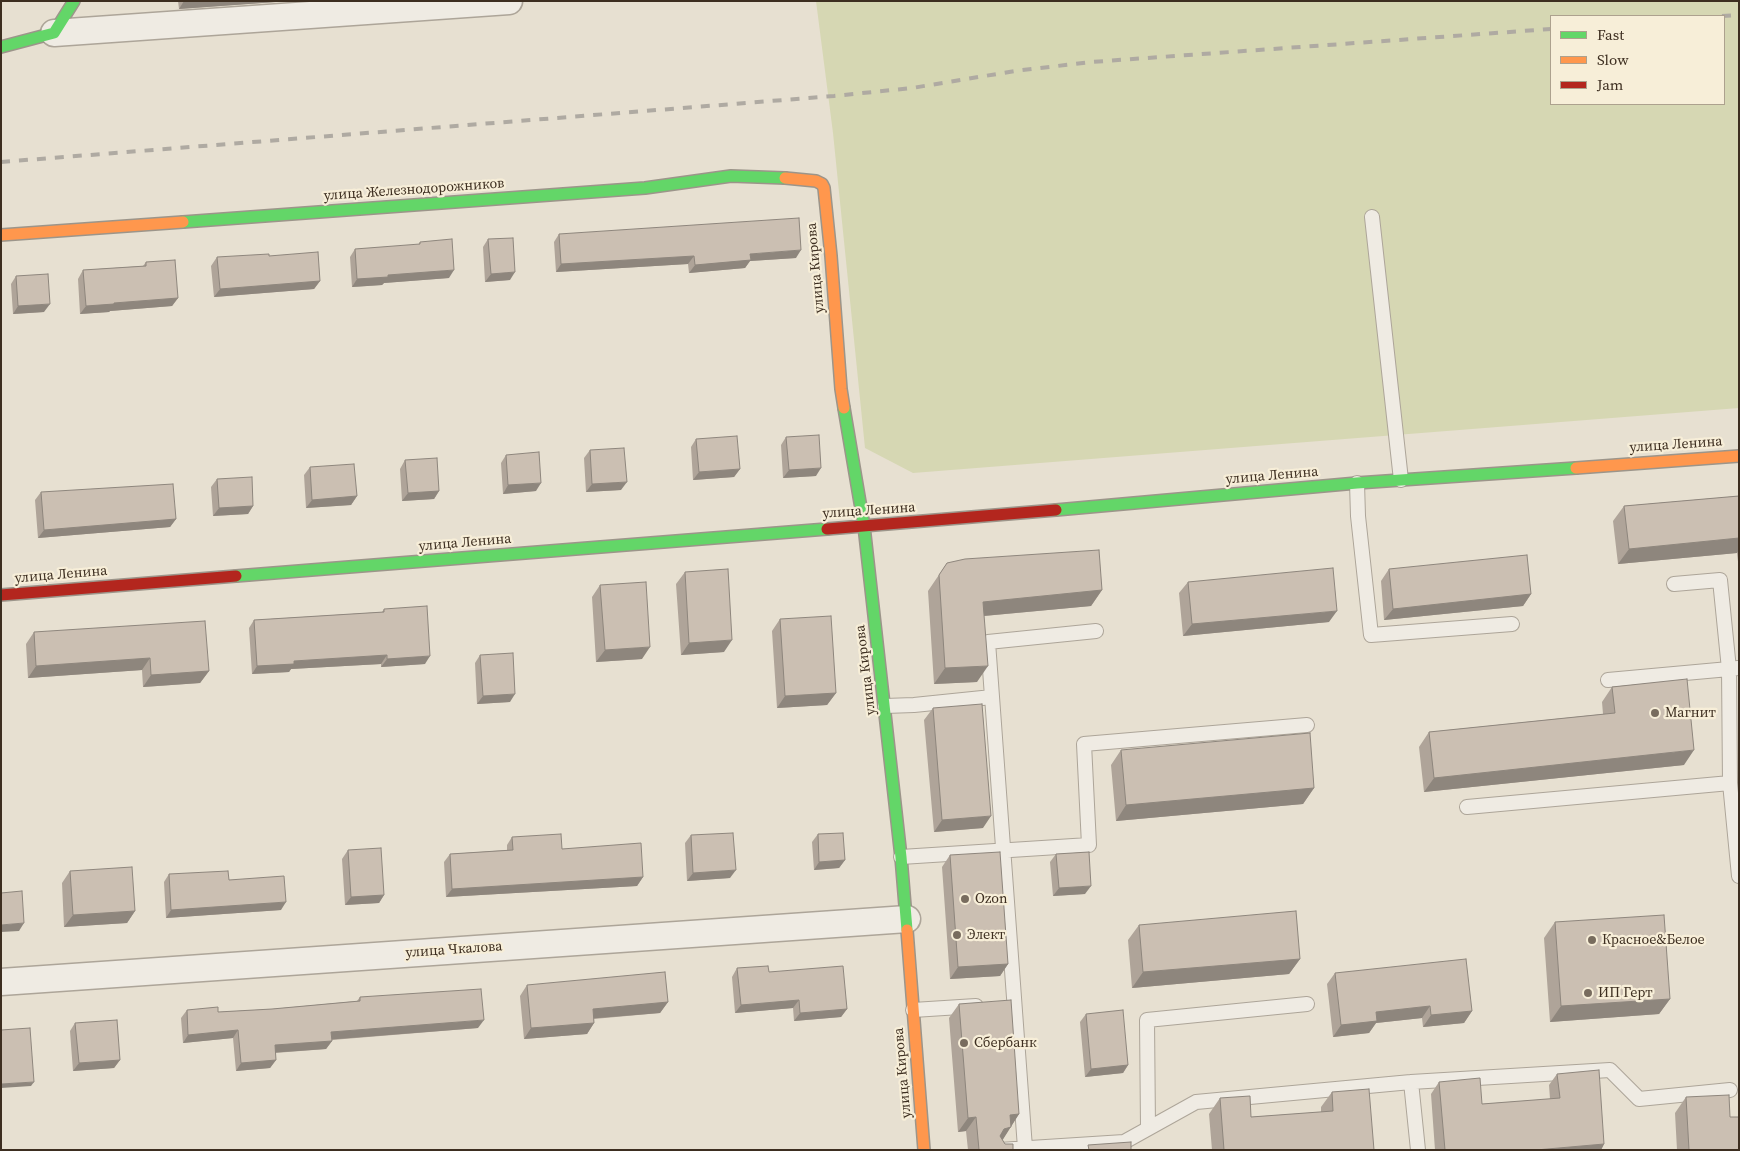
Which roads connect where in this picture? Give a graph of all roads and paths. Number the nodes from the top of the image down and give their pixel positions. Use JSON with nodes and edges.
{"nodes":[{"id":1,"x":74,"y":1,"type":"edge"},
{"id":2,"x":509,"y":1,"type":"edge"},
{"id":3,"x":54,"y":33,"type":"junction"},
{"id":4,"x":1,"y":48,"type":"edge"},
{"id":5,"x":824,"y":188,"type":"joint"},
{"id":6,"x":1372,"y":217,"type":"dead end"},
{"id":7,"x":1,"y":235,"type":"edge"},
{"id":8,"x":1739,"y":456,"type":"edge"},
{"id":9,"x":1401,"y":480,"type":"junction"},
{"id":10,"x":1357,"y":483,"type":"junction"},
{"id":11,"x":864,"y":526,"type":"junction"},
{"id":12,"x":1674,"y":584,"type":"dead end"},
{"id":13,"x":1,"y":595,"type":"edge"},
{"id":14,"x":1512,"y":624,"type":"dead end"},
{"id":15,"x":1096,"y":631,"type":"dead end"},
{"id":16,"x":1734,"y":668,"type":"edge"},
{"id":17,"x":1608,"y":680,"type":"dead end"},
{"id":18,"x":992,"y":698,"type":"junction"},
{"id":19,"x":885,"y":706,"type":"junction"},
{"id":20,"x":1307,"y":725,"type":"dead end"},
{"id":21,"x":1730,"y":783,"type":"junction"},
{"id":22,"x":1467,"y":807,"type":"dead end"},
{"id":23,"x":1003,"y":851,"type":"junction"},
{"id":24,"x":901,"y":857,"type":"junction"},
{"id":25,"x":1739,"y":876,"type":"edge"},
{"id":26,"x":907,"y":919,"type":"junction"},
{"id":27,"x":1,"y":982,"type":"edge"},
{"id":28,"x":1307,"y":1004,"type":"dead end"},
{"id":29,"x":985,"y":1005,"type":"edge"},
{"id":30,"x":913,"y":1010,"type":"junction"},
{"id":31,"x":1411,"y":1082,"type":"junction"},
{"id":32,"x":1730,"y":1090,"type":"dead end"},
{"id":33,"x":1148,"y":1128,"type":"junction"},
{"id":34,"x":1025,"y":1148,"type":"junction"},
{"id":35,"x":924,"y":1150,"type":"edge"},
{"id":36,"x":999,"y":1150,"type":"edge"},
{"id":37,"x":1418,"y":1150,"type":"edge"}],
"edges":[{"from":1,"to":3,"type":"street"},
{"from":2,"to":3,"type":"street"},
{"from":3,"to":4,"type":"street"},
{"from":5,"to":7,"type":"street","name":"улица Железнодорожников"},
{"from":5,"to":11,"type":"street","name":"улица Кирова"},
{"from":6,"to":9,"type":"lane"},
{"from":8,"to":9,"type":"street","name":"улица Ленина"},
{"from":9,"to":10,"type":"street","name":"улица Ленина"},
{"from":10,"to":11,"type":"street","name":"улица Ленина"},
{"from":10,"to":14,"type":"lane"},
{"from":11,"to":13,"type":"street","name":"улица Ленина"},
{"from":11,"to":19,"type":"street","name":"улица Кирова"},
{"from":12,"to":16,"type":"lane"},
{"from":15,"to":18,"type":"lane"},
{"from":16,"to":17,"type":"lane"},
{"from":16,"to":21,"type":"lane"},
{"from":18,"to":19,"type":"lane"},
{"from":18,"to":23,"type":"lane"},
{"from":19,"to":24,"type":"street","name":"улица Кирова"},
{"from":20,"to":23,"type":"lane"},
{"from":21,"to":22,"type":"lane"},
{"from":21,"to":25,"type":"lane"},
{"from":23,"to":24,"type":"lane"},
{"from":23,"to":34,"type":"lane"},
{"from":24,"to":26,"type":"street","name":"улица Кирова"},
{"from":26,"to":27,"type":"street","name":"улица Чкалова"},
{"from":26,"to":30,"type":"street","name":"улица Кирова"},
{"from":28,"to":33,"type":"lane"},
{"from":29,"to":30,"type":"lane"},
{"from":30,"to":35,"type":"street","name":"улица Кирова"},
{"from":31,"to":32,"type":"lane"},
{"from":31,"to":33,"type":"lane"},
{"from":31,"to":37,"type":"lane"},
{"from":33,"to":34,"type":"lane"},
{"from":34,"to":36,"type":"lane"}]}
